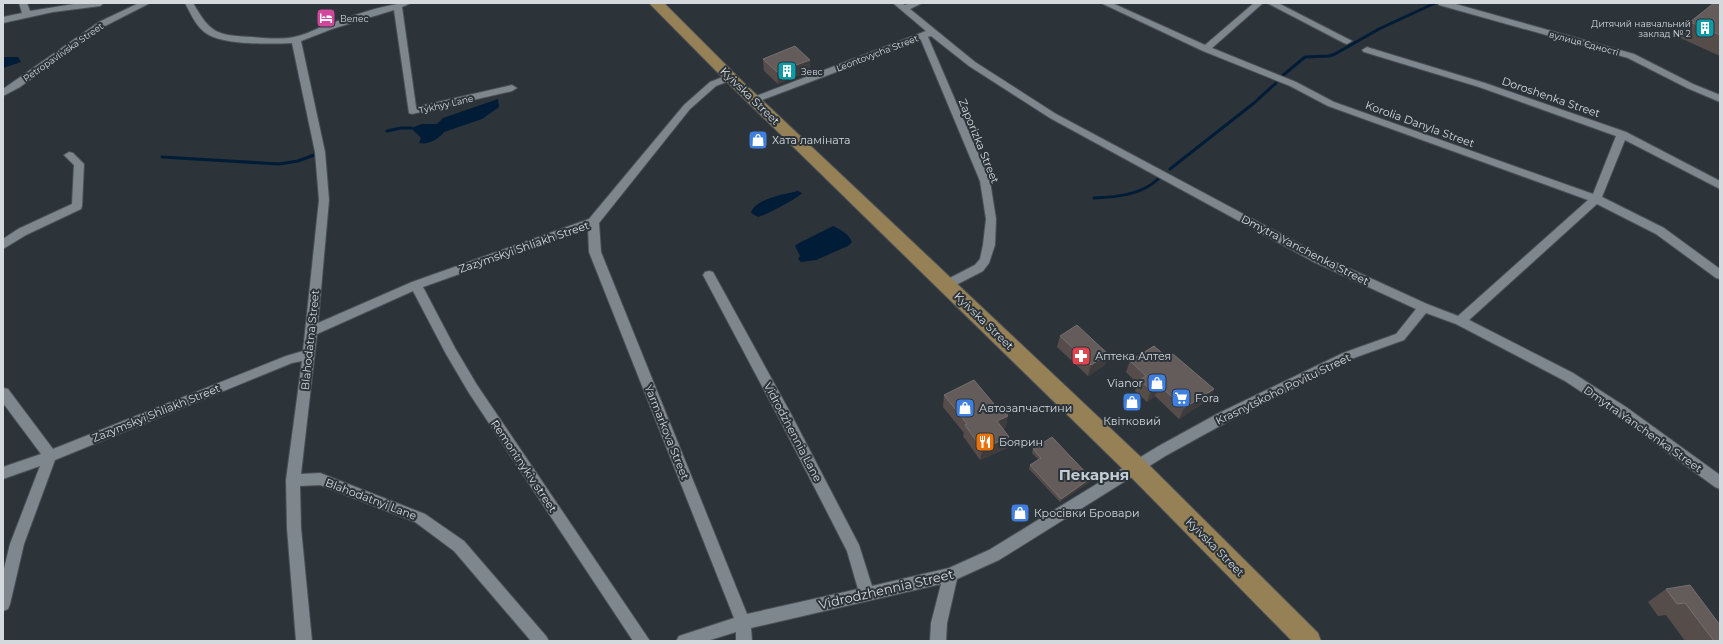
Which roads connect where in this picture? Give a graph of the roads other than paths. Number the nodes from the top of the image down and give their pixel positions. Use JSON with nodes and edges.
{"nodes":[{"id":1,"x":23,"y":3,"type":"edge"},
{"id":2,"x":100,"y":3,"type":"edge"},
{"id":3,"x":146,"y":3,"type":"edge"},
{"id":4,"x":188,"y":3,"type":"edge"},
{"id":5,"x":656,"y":3,"type":"edge"},
{"id":6,"x":918,"y":3,"type":"edge"},
{"id":7,"x":1105,"y":3,"type":"edge"},
{"id":8,"x":1259,"y":3,"type":"edge"},
{"id":9,"x":1271,"y":3,"type":"edge"},
{"id":10,"x":1442,"y":3,"type":"edge"},
{"id":11,"x":402,"y":4,"type":"edge"},
{"id":12,"x":901,"y":6,"type":"edge"},
{"id":13,"x":27,"y":14,"type":"junction"},
{"id":14,"x":3,"y":20,"type":"edge"},
{"id":15,"x":928,"y":33,"type":"junction"},
{"id":16,"x":296,"y":40,"type":"junction"},
{"id":17,"x":1347,"y":41,"type":"dead end"},
{"id":18,"x":1206,"y":49,"type":"junction"},
{"id":19,"x":1367,"y":50,"type":"dead end"},
{"id":20,"x":731,"y":77,"type":"junction"},
{"id":21,"x":512,"y":88,"type":"dead end"},
{"id":22,"x":3,"y":93,"type":"edge"},
{"id":23,"x":1720,"y":99,"type":"edge"},
{"id":24,"x":754,"y":100,"type":"junction"},
{"id":25,"x":1622,"y":134,"type":"junction"},
{"id":26,"x":69,"y":154,"type":"dead end"},
{"id":27,"x":1720,"y":185,"type":"edge"},
{"id":28,"x":1596,"y":199,"type":"junction"},
{"id":29,"x":594,"y":222,"type":"junction"},
{"id":30,"x":3,"y":245,"type":"edge"},
{"id":31,"x":709,"y":275,"type":"dead end"},
{"id":32,"x":1720,"y":275,"type":"edge"},
{"id":33,"x":946,"y":284,"type":"junction"},
{"id":34,"x":416,"y":285,"type":"junction"},
{"id":35,"x":1423,"y":307,"type":"junction"},
{"id":36,"x":1460,"y":321,"type":"junction"},
{"id":37,"x":312,"y":331,"type":"junction"},
{"id":38,"x":309,"y":354,"type":"junction"},
{"id":39,"x":3,"y":394,"type":"edge"},
{"id":40,"x":50,"y":456,"type":"junction"},
{"id":41,"x":1136,"y":467,"type":"junction"},
{"id":42,"x":3,"y":473,"type":"edge"},
{"id":43,"x":293,"y":480,"type":"junction"},
{"id":44,"x":1720,"y":483,"type":"edge"},
{"id":45,"x":951,"y":575,"type":"junction"},
{"id":46,"x":867,"y":594,"type":"junction"},
{"id":47,"x":3,"y":604,"type":"edge"},
{"id":48,"x":743,"y":622,"type":"junction"},
{"id":49,"x":304,"y":641,"type":"edge"},
{"id":50,"x":541,"y":641,"type":"edge"},
{"id":51,"x":642,"y":641,"type":"edge"},
{"id":52,"x":684,"y":641,"type":"edge"},
{"id":53,"x":744,"y":641,"type":"edge"},
{"id":54,"x":938,"y":641,"type":"edge"},
{"id":55,"x":1309,"y":641,"type":"edge"}],
"edges":[{"from":1,"to":13,"type":"street"},
{"from":2,"to":13,"type":"street"},
{"from":3,"to":22,"type":"street","name":"Petropavlivska Street"},
{"from":4,"to":16,"type":"street"},
{"from":5,"to":20,"type":"main road","name":"Kyivska Street"},
{"from":6,"to":12,"type":"street"},
{"from":7,"to":18,"type":"street","name":"Korolia Danyla Street"},
{"from":8,"to":18,"type":"street"},
{"from":9,"to":17,"type":"street"},
{"from":10,"to":23,"type":"street","name":"вулиця Єдності"},
{"from":11,"to":16,"type":"street"},
{"from":11,"to":21,"type":"street","name":"Tykhyy Lane"},
{"from":12,"to":15,"type":"street","name":"Dmytra Yanchenka Street"},
{"from":13,"to":14,"type":"street"},
{"from":15,"to":24,"type":"street","name":"Leontovycha Street"},
{"from":15,"to":33,"type":"street","name":"Zaporizka Street"},
{"from":15,"to":35,"type":"street","name":"Dmytra Yanchenka Street"},
{"from":16,"to":37,"type":"street","name":"Blahodatna Street"},
{"from":18,"to":28,"type":"street","name":"Korolia Danyla Street"},
{"from":19,"to":25,"type":"street","name":"Doroshenka Street"},
{"from":20,"to":24,"type":"main road","name":"Kyivska Street"},
{"from":20,"to":29,"type":"street","name":"Zazymskyi Shliakh Street"},
{"from":24,"to":33,"type":"main road","name":"Kyivska Street"},
{"from":25,"to":27,"type":"street","name":"Doroshenka Street"},
{"from":25,"to":28,"type":"street"},
{"from":26,"to":30,"type":"street"},
{"from":28,"to":32,"type":"street","name":"Korolia Danyla Street"},
{"from":28,"to":36,"type":"street"},
{"from":29,"to":34,"type":"street","name":"Zazymskyi Shliakh Street"},
{"from":29,"to":48,"type":"street","name":"Yarmarkova Street"},
{"from":31,"to":46,"type":"street","name":"Vidrodzhennia Lane"},
{"from":33,"to":41,"type":"main road","name":"Kyivska Street"},
{"from":34,"to":37,"type":"street","name":"Zazymskyi Shliakh Street"},
{"from":34,"to":51,"type":"street","name":"Remontnykiv street"},
{"from":35,"to":36,"type":"street","name":"Dmytra Yanchenka Street"},
{"from":35,"to":41,"type":"street","name":"Krasnytskoho Povitu Street"},
{"from":36,"to":44,"type":"street","name":"Dmytra Yanchenka Street"},
{"from":37,"to":38,"type":"street","name":"Blahodatna Street"},
{"from":38,"to":40,"type":"street","name":"Zazymskyi Shliakh Street"},
{"from":38,"to":43,"type":"street","name":"Blahodatna Street"},
{"from":39,"to":40,"type":"street"},
{"from":40,"to":42,"type":"street","name":"Zazymskyi Shliakh Street"},
{"from":40,"to":47,"type":"street"},
{"from":41,"to":45,"type":"street","name":"Vidrodzhennia Street"},
{"from":41,"to":55,"type":"main road","name":"Kyivska Street"},
{"from":43,"to":49,"type":"street","name":"Blahodatna Street"},
{"from":43,"to":50,"type":"street","name":"Blahodatnyi Lane"},
{"from":45,"to":46,"type":"street","name":"Vidrodzhennia Street"},
{"from":45,"to":54,"type":"street"},
{"from":46,"to":48,"type":"street","name":"Vidrodzhennia Street"},
{"from":48,"to":52,"type":"street","name":"Vidrodzhennia Street"},
{"from":48,"to":53,"type":"street","name":"Yarmarkova Street"}]}
